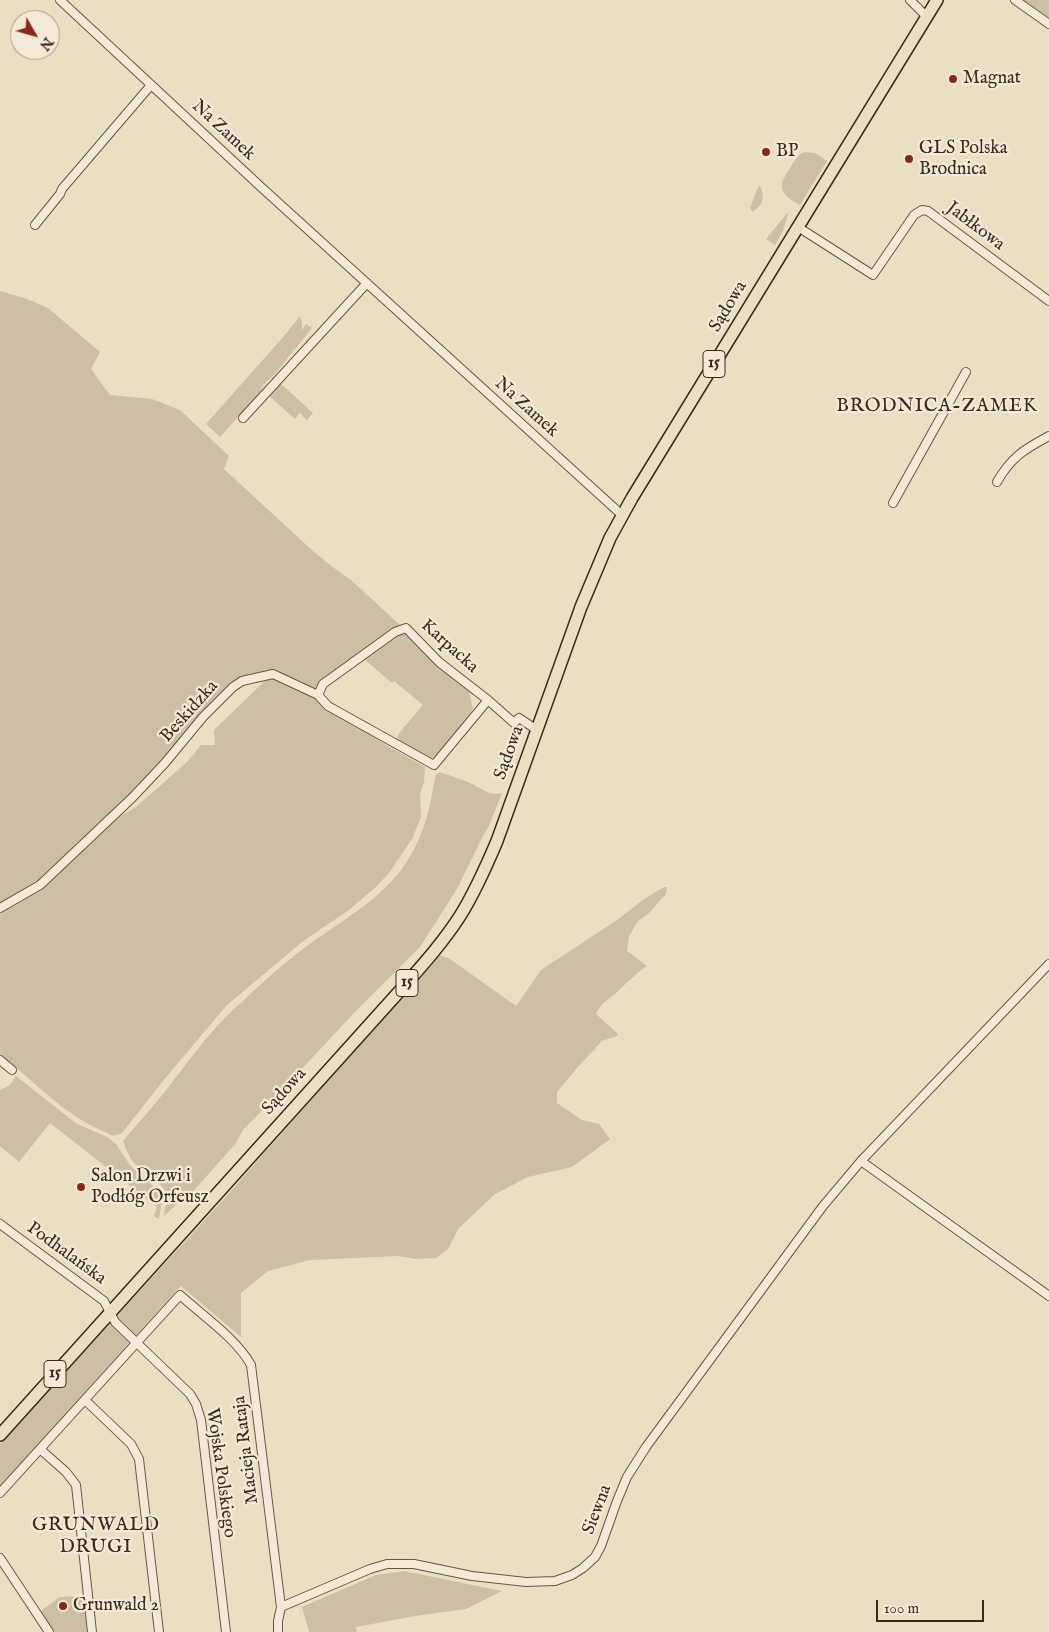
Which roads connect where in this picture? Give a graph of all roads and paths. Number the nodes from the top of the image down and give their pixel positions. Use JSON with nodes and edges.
{"nodes":[{"id":1,"x":60,"y":0,"type":"edge"},
{"id":2,"x":910,"y":0,"type":"edge"},
{"id":3,"x":936,"y":0,"type":"edge"},
{"id":4,"x":1015,"y":0,"type":"edge"},
{"id":5,"x":926,"y":16,"type":"junction"},
{"id":6,"x":1049,"y":24,"type":"edge"},
{"id":7,"x":151,"y":85,"type":"junction"},
{"id":8,"x":35,"y":225,"type":"dead end"},
{"id":9,"x":798,"y":227,"type":"junction"},
{"id":10,"x":367,"y":283,"type":"junction"},
{"id":11,"x":1049,"y":301,"type":"edge"},
{"id":12,"x":966,"y":372,"type":"dead end"},
{"id":13,"x":243,"y":418,"type":"dead end"},
{"id":14,"x":1049,"y":436,"type":"edge"},
{"id":15,"x":997,"y":482,"type":"dead end"},
{"id":16,"x":893,"y":503,"type":"dead end"},
{"id":17,"x":622,"y":515,"type":"junction"},
{"id":18,"x":318,"y":695,"type":"junction"},
{"id":19,"x":488,"y":700,"type":"junction"},
{"id":20,"x":537,"y":730,"type":"junction"},
{"id":21,"x":0,"y":908,"type":"edge"},
{"id":22,"x":1049,"y":964,"type":"edge"},
{"id":23,"x":0,"y":1060,"type":"edge"},
{"id":24,"x":12,"y":1070,"type":"dead end"},
{"id":25,"x":862,"y":1161,"type":"junction"},
{"id":26,"x":0,"y":1224,"type":"edge"},
{"id":27,"x":1049,"y":1296,"type":"edge"},
{"id":28,"x":110,"y":1313,"type":"junction"},
{"id":29,"x":136,"y":1342,"type":"junction"},
{"id":30,"x":85,"y":1400,"type":"junction"},
{"id":31,"x":0,"y":1435,"type":"edge"},
{"id":32,"x":40,"y":1449,"type":"junction"},
{"id":33,"x":0,"y":1493,"type":"edge"},
{"id":34,"x":0,"y":1558,"type":"edge"},
{"id":35,"x":282,"y":1607,"type":"junction"},
{"id":36,"x":49,"y":1632,"type":"edge"},
{"id":37,"x":92,"y":1632,"type":"edge"},
{"id":38,"x":159,"y":1632,"type":"edge"},
{"id":39,"x":226,"y":1632,"type":"edge"},
{"id":40,"x":278,"y":1632,"type":"edge"}],
"edges":[{"from":1,"to":7,"type":"street","name":"Na Zamek"},
{"from":2,"to":5,"type":"street"},
{"from":3,"to":5,"type":"main road","name":"Sądowa","number":"15"},
{"from":4,"to":6,"type":"street"},
{"from":5,"to":9,"type":"main road","name":"Sądowa","number":"15"},
{"from":7,"to":8,"type":"street"},
{"from":7,"to":10,"type":"street","name":"Na Zamek"},
{"from":9,"to":11,"type":"street","name":"Jabłkowa"},
{"from":9,"to":17,"type":"main road","name":"Sądowa","number":"15"},
{"from":10,"to":13,"type":"street"},
{"from":10,"to":17,"type":"street","name":"Na Zamek"},
{"from":12,"to":16,"type":"street"},
{"from":14,"to":15,"type":"street"},
{"from":17,"to":20,"type":"main road","name":"Sądowa","number":"15"},
{"from":18,"to":19,"type":"street","name":"Beskidzka"},
{"from":18,"to":19,"type":"street","name":"Karpacka"},
{"from":18,"to":21,"type":"street","name":"Beskidzka"},
{"from":19,"to":20,"type":"street","name":"Karpacka"},
{"from":20,"to":28,"type":"main road","name":"Sądowa","number":"15"},
{"from":22,"to":25,"type":"street","name":"Siewna"},
{"from":23,"to":24,"type":"street"},
{"from":25,"to":27,"type":"street"},
{"from":25,"to":35,"type":"street","name":"Siewna"},
{"from":26,"to":28,"type":"street","name":"Podhalańska"},
{"from":28,"to":29,"type":"street","name":"Wojska Polskiego"},
{"from":28,"to":31,"type":"main road","name":"Sądowa","number":"15"},
{"from":29,"to":30,"type":"street"},
{"from":29,"to":35,"type":"street","name":"Macieja Rataja"},
{"from":29,"to":39,"type":"street","name":"Wojska Polskiego"},
{"from":30,"to":32,"type":"street"},
{"from":30,"to":38,"type":"street"},
{"from":32,"to":33,"type":"street"},
{"from":32,"to":37,"type":"street"},
{"from":34,"to":36,"type":"street"},
{"from":35,"to":40,"type":"street","name":"Macieja Rataja"}]}
